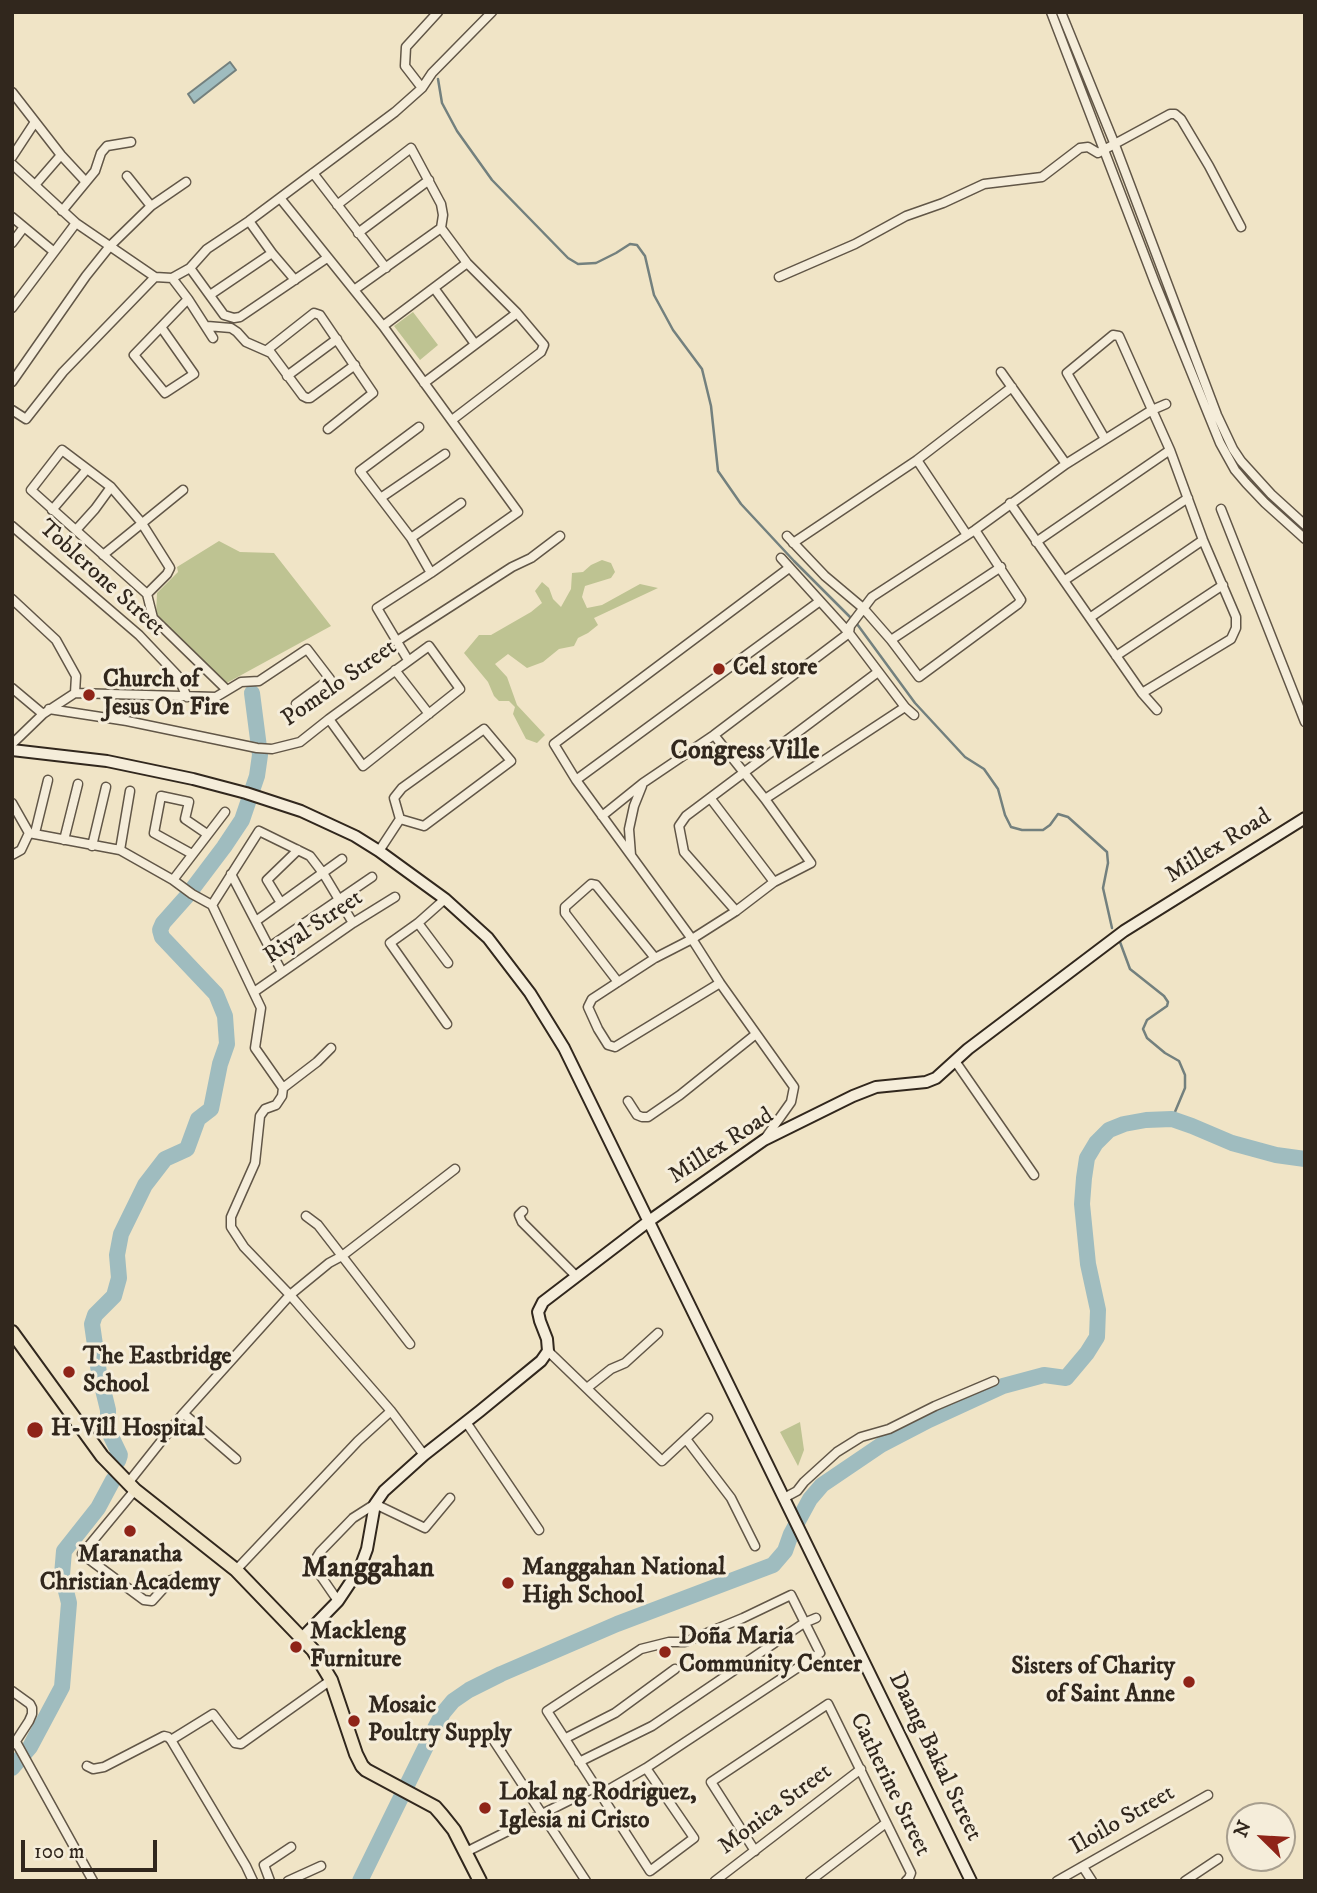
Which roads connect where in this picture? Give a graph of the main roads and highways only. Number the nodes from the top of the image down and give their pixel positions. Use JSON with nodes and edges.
{"nodes":[{"id":1,"x":12,"y":1332,"type":"edge"},
{"id":2,"x":480,"y":1881,"type":"edge"}],
"edges":[{"from":1,"to":2,"type":"main road"}]}
